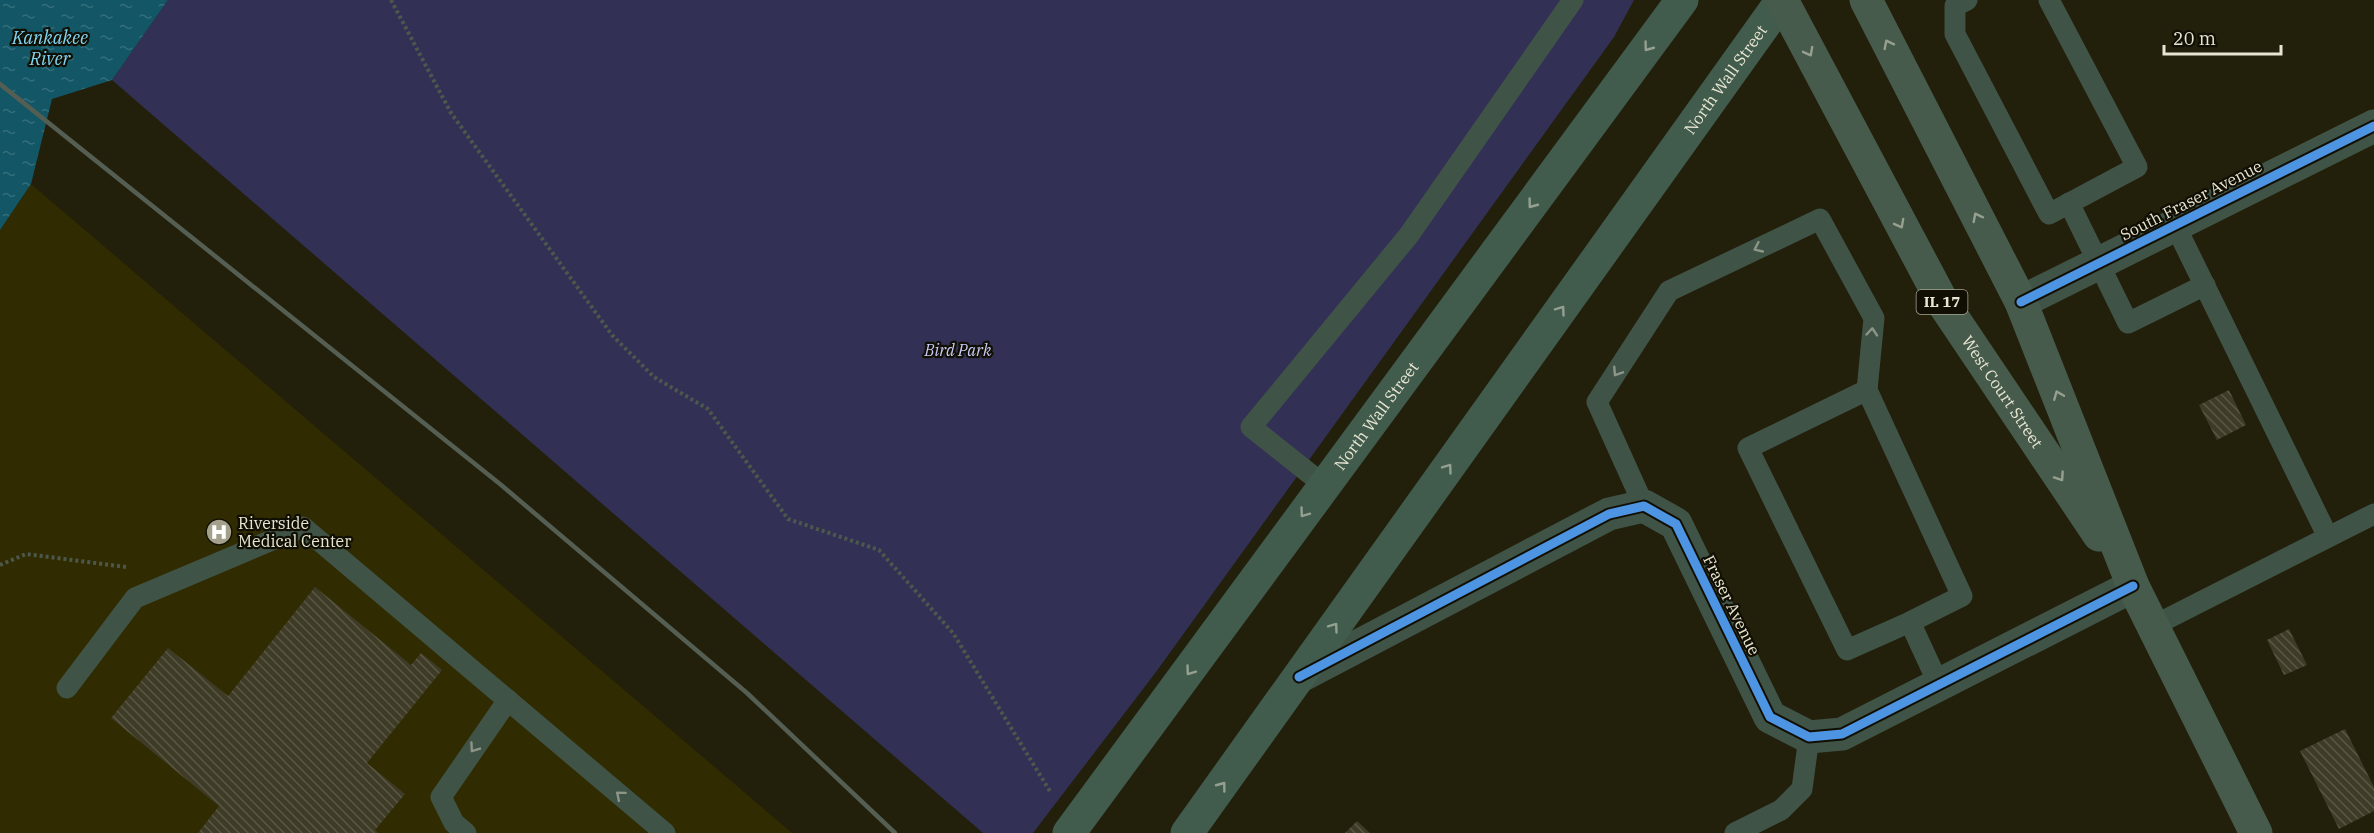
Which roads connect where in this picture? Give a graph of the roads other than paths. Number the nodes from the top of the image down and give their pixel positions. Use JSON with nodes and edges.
{"nodes":[{"id":1,"x":1573,"y":0,"type":"edge"},
{"id":2,"x":1682,"y":0,"type":"edge"},
{"id":3,"x":1782,"y":0,"type":"edge"},
{"id":4,"x":1866,"y":0,"type":"edge"},
{"id":5,"x":1967,"y":0,"type":"edge"},
{"id":6,"x":2049,"y":0,"type":"edge"},
{"id":7,"x":2374,"y":126,"type":"edge"},
{"id":8,"x":2069,"y":203,"type":"junction"},
{"id":9,"x":2175,"y":225,"type":"junction"},
{"id":10,"x":2098,"y":263,"type":"junction"},
{"id":11,"x":2205,"y":285,"type":"junction"},
{"id":12,"x":2021,"y":302,"type":"junction"},
{"id":13,"x":1868,"y":390,"type":"junction"},
{"id":14,"x":1324,"y":485,"type":"junction"},
{"id":15,"x":1644,"y":506,"type":"junction"},
{"id":16,"x":2374,"y":514,"type":"edge"},
{"id":17,"x":2328,"y":537,"type":"junction"},
{"id":18,"x":2133,"y":586,"type":"junction"},
{"id":19,"x":1910,"y":622,"type":"junction"},
{"id":20,"x":2153,"y":626,"type":"junction"},
{"id":21,"x":1299,"y":677,"type":"junction"},
{"id":22,"x":1939,"y":685,"type":"junction"},
{"id":23,"x":67,"y":688,"type":"dead end"},
{"id":24,"x":508,"y":700,"type":"junction"},
{"id":25,"x":1809,"y":737,"type":"junction"},
{"id":26,"x":466,"y":833,"type":"edge"},
{"id":27,"x":664,"y":833,"type":"edge"},
{"id":28,"x":1069,"y":833,"type":"edge"},
{"id":29,"x":1187,"y":833,"type":"edge"},
{"id":30,"x":1735,"y":833,"type":"edge"},
{"id":31,"x":2256,"y":833,"type":"edge"}],
"edges":[{"from":1,"to":14,"type":"lane"},
{"from":2,"to":14,"type":"main road","name":"North Wall Street","one_way":true},
{"from":3,"to":18,"type":"main road","name":"West Court Street","number":"IL 17","one_way":true},
{"from":21,"to":3,"type":"main road","name":"North Wall Street","one_way":true},
{"from":12,"to":4,"type":"main road","name":"West Court Street","number":"IL 17","one_way":true},
{"from":5,"to":8,"type":"lane"},
{"from":6,"to":8,"type":"lane"},
{"from":7,"to":9,"type":"street","name":"South Fraser Avenue"},
{"from":8,"to":10,"type":"lane"},
{"from":9,"to":10,"type":"street","name":"South Fraser Avenue"},
{"from":9,"to":11,"type":"lane"},
{"from":10,"to":11,"type":"lane"},
{"from":10,"to":12,"type":"street","name":"South Fraser Avenue"},
{"from":11,"to":17,"type":"lane"},
{"from":18,"to":12,"type":"main road","name":"West Court Street","number":"IL 17","one_way":true},
{"from":13,"to":15,"type":"lane","one_way":true},
{"from":13,"to":19,"type":"lane"},
{"from":13,"to":19,"type":"lane"},
{"from":14,"to":28,"type":"main road","name":"North Wall Street","one_way":true},
{"from":15,"to":21,"type":"street"},
{"from":15,"to":25,"type":"street","name":"Fraser Avenue"},
{"from":16,"to":17,"type":"lane"},
{"from":17,"to":20,"type":"lane"},
{"from":18,"to":20,"type":"main road","name":"West Court Street","number":"IL 17"},
{"from":18,"to":22,"type":"street"},
{"from":19,"to":22,"type":"lane"},
{"from":20,"to":31,"type":"main road","name":"West Court Street","number":"IL 17"},
{"from":29,"to":21,"type":"main road","name":"North Wall Street","one_way":true},
{"from":22,"to":25,"type":"street"},
{"from":23,"to":24,"type":"lane"},
{"from":24,"to":26,"type":"lane","one_way":true},
{"from":27,"to":24,"type":"lane","one_way":true},
{"from":25,"to":30,"type":"lane"}]}
